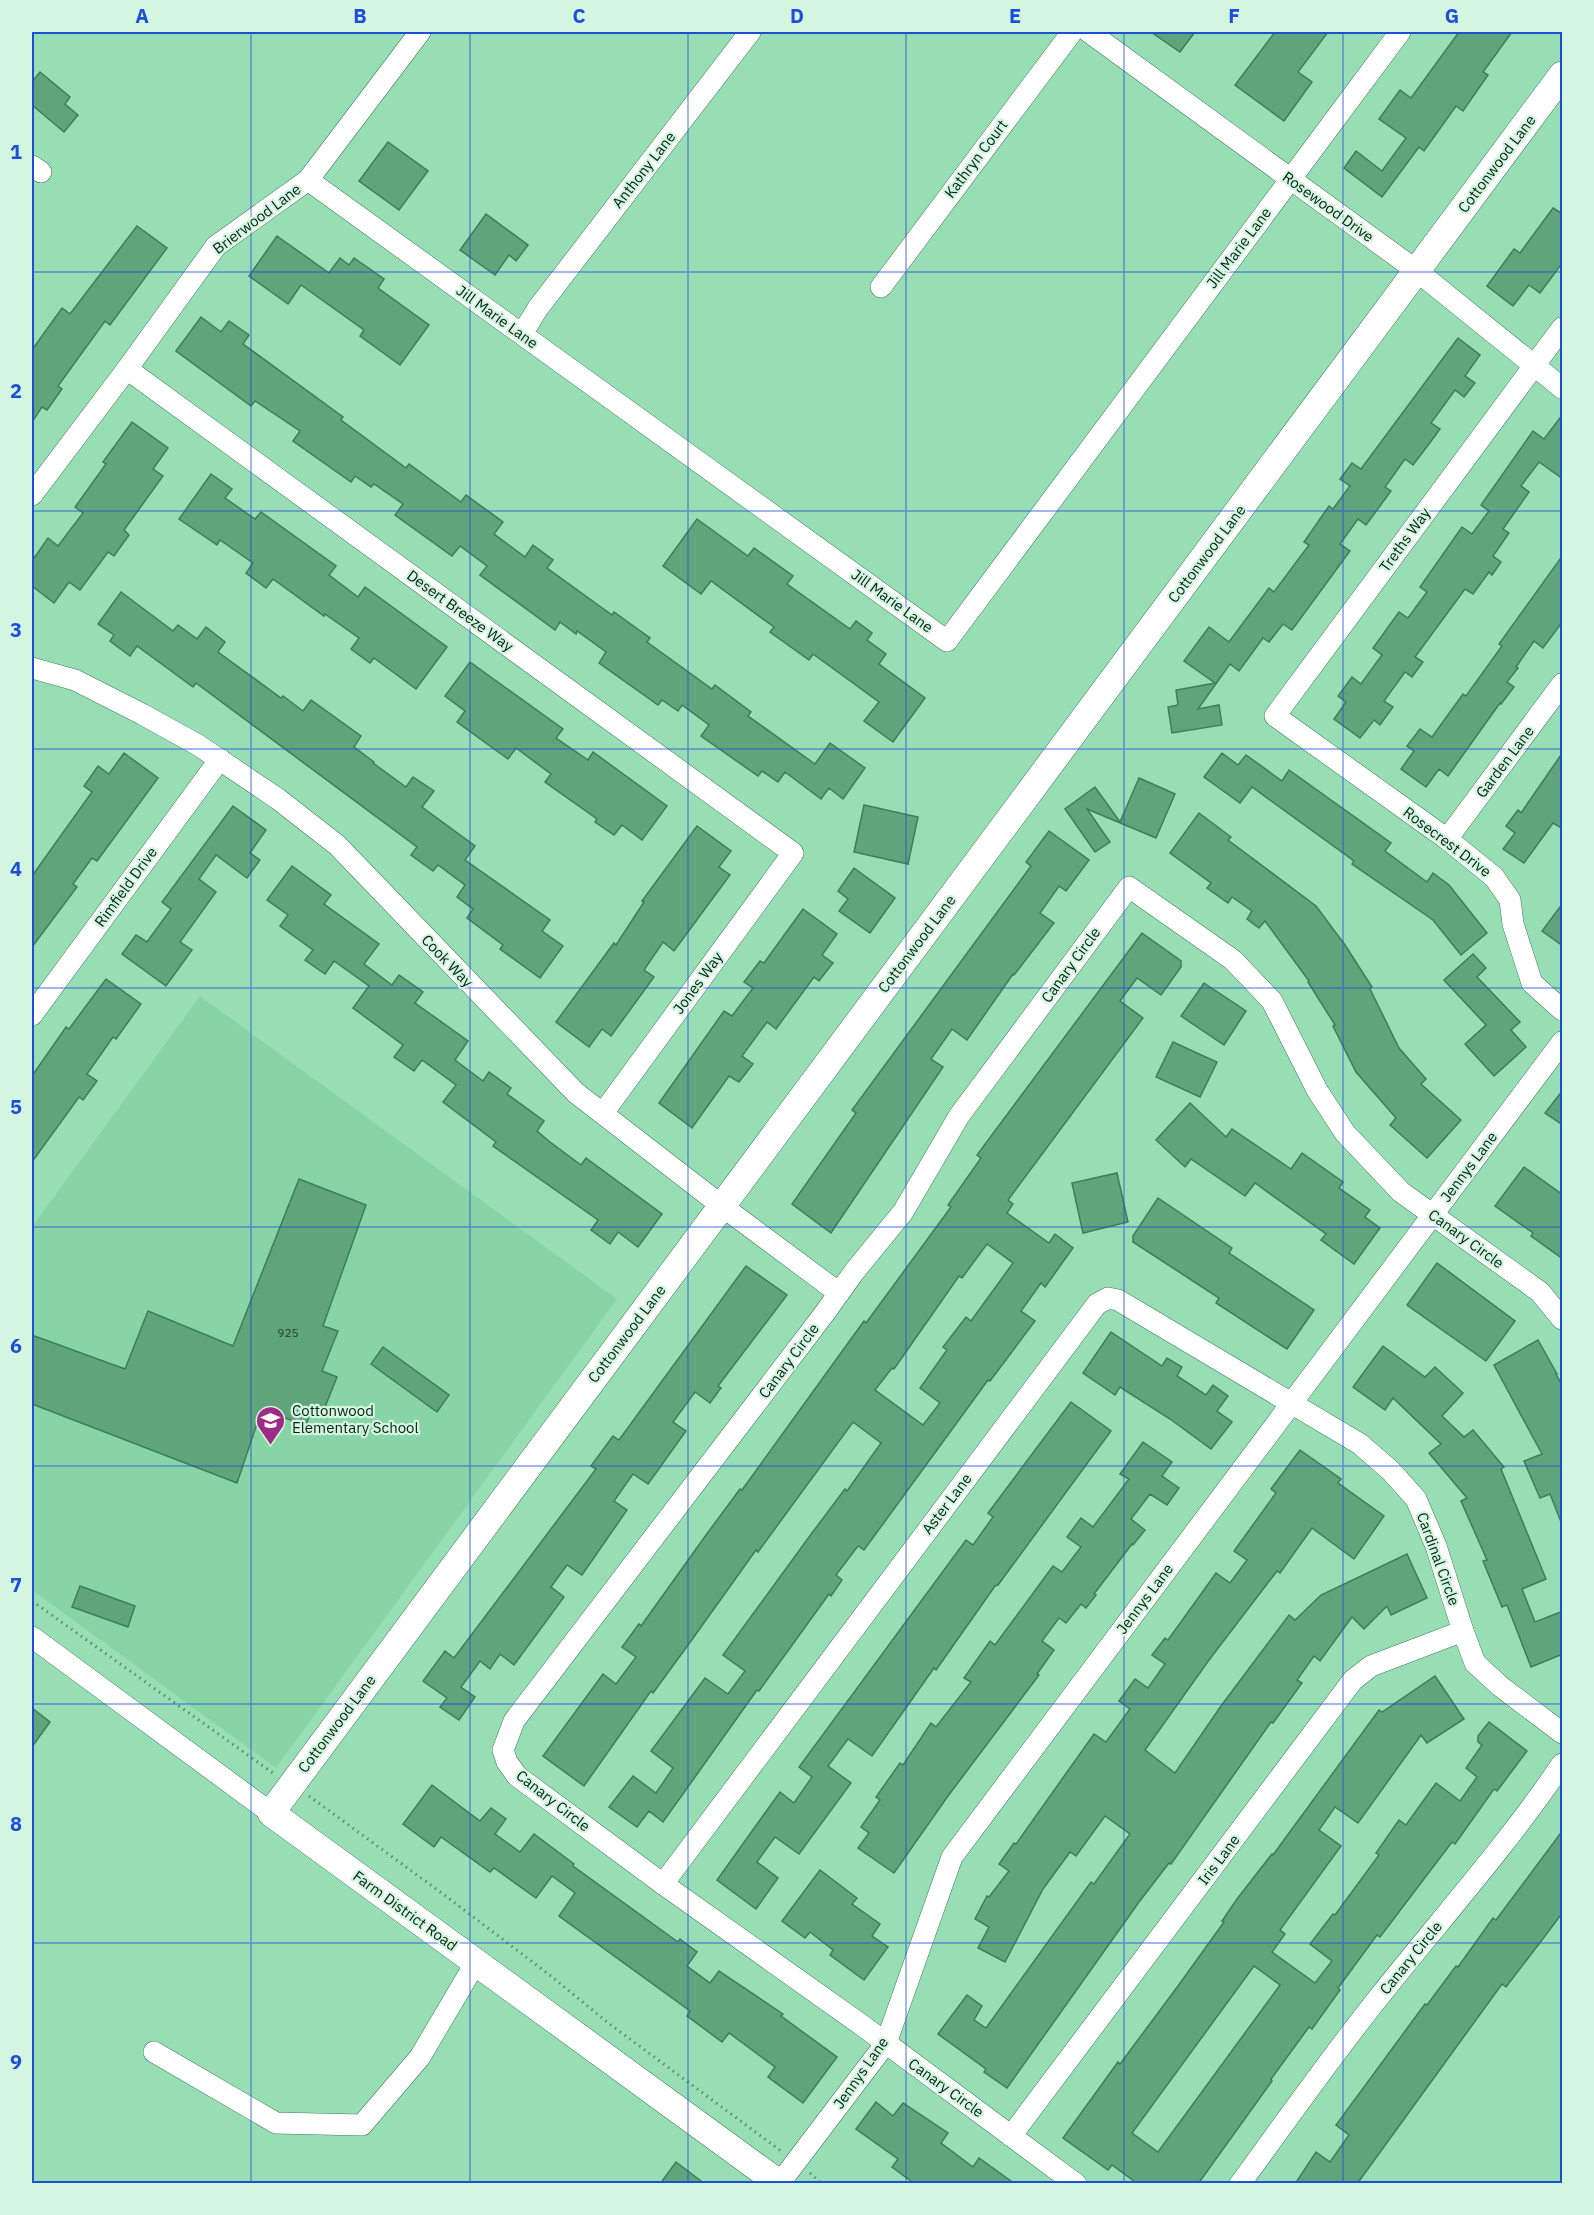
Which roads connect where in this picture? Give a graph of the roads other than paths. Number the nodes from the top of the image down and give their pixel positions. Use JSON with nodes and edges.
{"nodes":[{"id":1,"x":420,"y":32,"type":"edge"},
{"id":2,"x":750,"y":32,"type":"edge"},
{"id":3,"x":1072,"y":32,"type":"edge"},
{"id":4,"x":1089,"y":32,"type":"edge"},
{"id":5,"x":1400,"y":32,"type":"edge"},
{"id":6,"x":1563,"y":75,"type":"edge"},
{"id":7,"x":308,"y":180,"type":"junction"},
{"id":8,"x":1290,"y":180,"type":"junction"},
{"id":9,"x":1417,"y":271,"type":"junction"},
{"id":10,"x":881,"y":287,"type":"dead end"},
{"id":11,"x":1563,"y":328,"type":"edge"},
{"id":12,"x":522,"y":334,"type":"junction"},
{"id":13,"x":1535,"y":365,"type":"junction"},
{"id":14,"x":127,"y":369,"type":"junction"},
{"id":15,"x":1563,"y":388,"type":"edge"},
{"id":16,"x":32,"y":495,"type":"edge"},
{"id":17,"x":32,"y":668,"type":"edge"},
{"id":18,"x":1563,"y":684,"type":"edge"},
{"id":19,"x":1275,"y":716,"type":"joint"},
{"id":20,"x":220,"y":759,"type":"junction"},
{"id":21,"x":1447,"y":840,"type":"junction"},
{"id":22,"x":793,"y":853,"type":"joint"},
{"id":23,"x":1563,"y":1010,"type":"edge"},
{"id":24,"x":32,"y":1015,"type":"edge"},
{"id":25,"x":1563,"y":1042,"type":"edge"},
{"id":26,"x":603,"y":1113,"type":"junction"},
{"id":27,"x":722,"y":1206,"type":"junction"},
{"id":28,"x":1433,"y":1216,"type":"junction"},
{"id":29,"x":839,"y":1293,"type":"junction"},
{"id":30,"x":1563,"y":1319,"type":"edge"},
{"id":31,"x":1290,"y":1404,"type":"junction"},
{"id":32,"x":1463,"y":1631,"type":"junction"},
{"id":33,"x":32,"y":1637,"type":"edge"},
{"id":34,"x":1563,"y":1732,"type":"edge"},
{"id":35,"x":1563,"y":1764,"type":"edge"},
{"id":36,"x":271,"y":1813,"type":"junction"},
{"id":37,"x":663,"y":1884,"type":"junction"},
{"id":38,"x":476,"y":1962,"type":"junction"},
{"id":39,"x":886,"y":2043,"type":"junction"},
{"id":40,"x":154,"y":2052,"type":"dead end"},
{"id":41,"x":1011,"y":2136,"type":"junction"},
{"id":42,"x":779,"y":2183,"type":"edge"},
{"id":43,"x":1076,"y":2184,"type":"edge"},
{"id":44,"x":1240,"y":2184,"type":"edge"}],
"edges":[{"from":1,"to":7,"type":"street","name":"Brierwood Lane"},
{"from":2,"to":12,"type":"street","name":"Anthony Lane"},
{"from":3,"to":10,"type":"street","name":"Kathryn Court"},
{"from":4,"to":8,"type":"street","name":"Rosewood Drive"},
{"from":5,"to":8,"type":"street","name":"Jill Marie Lane"},
{"from":6,"to":9,"type":"main road","name":"Cottonwood Lane"},
{"from":7,"to":12,"type":"street","name":"Jill Marie Lane"},
{"from":7,"to":14,"type":"street","name":"Brierwood Lane"},
{"from":8,"to":9,"type":"street","name":"Rosewood Drive"},
{"from":8,"to":12,"type":"street","name":"Jill Marie Lane"},
{"from":9,"to":13,"type":"street","name":"Rosewood Drive"},
{"from":9,"to":27,"type":"main road","name":"Cottonwood Lane"},
{"from":11,"to":13,"type":"street","name":"Treths Way"},
{"from":13,"to":15,"type":"street","name":"Rosewood Drive"},
{"from":13,"to":19,"type":"street","name":"Treths Way"},
{"from":14,"to":16,"type":"street","name":"Brierwood Lane"},
{"from":14,"to":22,"type":"street","name":"Desert Breeze Way"},
{"from":17,"to":20,"type":"street","name":"Cook Way"},
{"from":18,"to":21,"type":"street","name":"Garden Lane"},
{"from":19,"to":21,"type":"street","name":"Rosecrest Drive"},
{"from":20,"to":24,"type":"street","name":"Rimfield Drive"},
{"from":20,"to":26,"type":"street","name":"Cook Way"},
{"from":21,"to":23,"type":"street","name":"Rosecrest Drive"},
{"from":22,"to":26,"type":"street","name":"Jones Way"},
{"from":25,"to":28,"type":"street","name":"Jennys Lane"},
{"from":26,"to":27,"type":"street","name":"Cook Way"},
{"from":27,"to":29,"type":"street","name":"Cook Way"},
{"from":27,"to":36,"type":"main road","name":"Cottonwood Lane"},
{"from":28,"to":29,"type":"street","name":"Canary Circle"},
{"from":28,"to":30,"type":"street","name":"Canary Circle"},
{"from":28,"to":31,"type":"street","name":"Jennys Lane"},
{"from":29,"to":37,"type":"street","name":"Canary Circle"},
{"from":31,"to":32,"type":"street","name":"Cardinal Circle"},
{"from":31,"to":37,"type":"street","name":"Aster Lane"},
{"from":31,"to":39,"type":"street","name":"Jennys Lane"},
{"from":32,"to":34,"type":"street","name":"Cardinal Circle"},
{"from":32,"to":41,"type":"street","name":"Iris Lane"},
{"from":33,"to":36,"type":"street","name":"Farm District Road"},
{"from":35,"to":44,"type":"street","name":"Canary Circle"},
{"from":36,"to":38,"type":"main road","name":"Farm District Road"},
{"from":37,"to":39,"type":"street","name":"Canary Circle"},
{"from":38,"to":40,"type":"street"},
{"from":38,"to":42,"type":"main road","name":"Farm District Road"},
{"from":39,"to":41,"type":"street","name":"Canary Circle"},
{"from":39,"to":42,"type":"street","name":"Jennys Lane"},
{"from":41,"to":43,"type":"street","name":"Canary Circle"}]}
